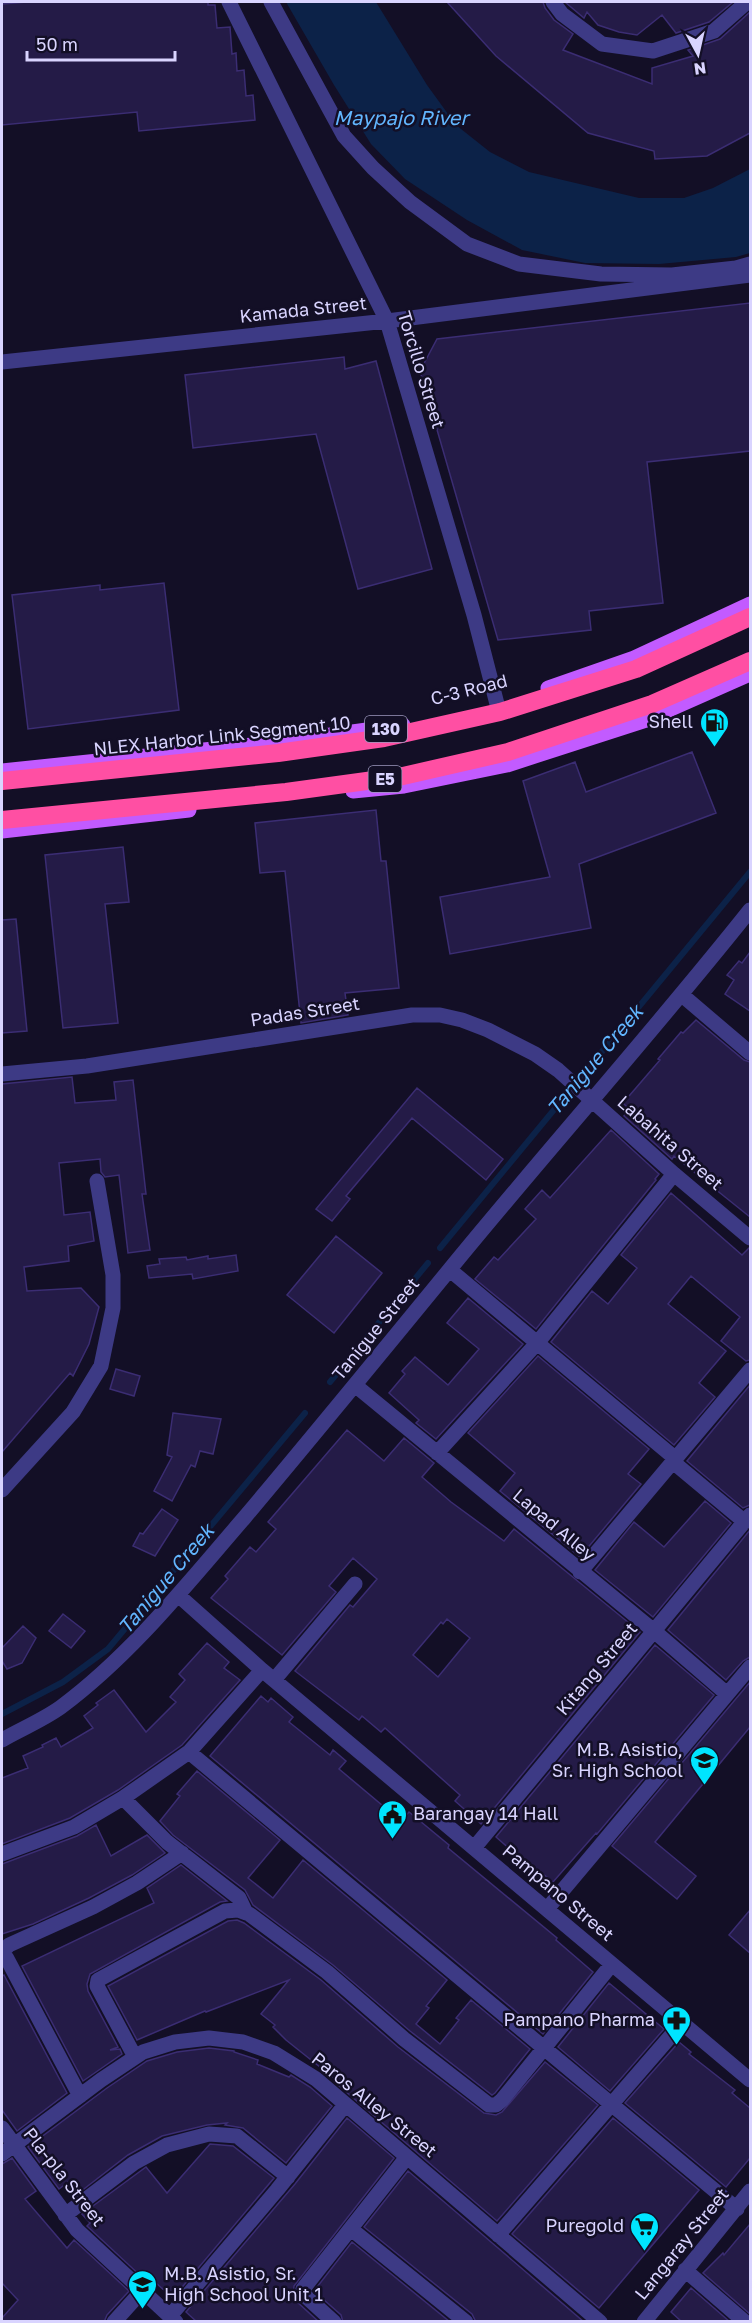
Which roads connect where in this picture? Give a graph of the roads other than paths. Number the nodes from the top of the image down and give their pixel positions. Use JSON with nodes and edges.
{"nodes":[{"id":1,"x":229,"y":2,"type":"edge"},
{"id":2,"x":271,"y":2,"type":"edge"},
{"id":3,"x":553,"y":2,"type":"edge"},
{"id":4,"x":747,"y":2,"type":"edge"},
{"id":5,"x":750,"y":264,"type":"edge"},
{"id":6,"x":750,"y":275,"type":"edge"},
{"id":7,"x":387,"y":321,"type":"junction"},
{"id":8,"x":2,"y":362,"type":"edge"},
{"id":9,"x":750,"y":610,"type":"edge"},
{"id":10,"x":750,"y":661,"type":"edge"},
{"id":11,"x":750,"y":674,"type":"edge"},
{"id":12,"x":497,"y":704,"type":"junction"},
{"id":13,"x":2,"y":771,"type":"edge"},
{"id":14,"x":2,"y":781,"type":"edge"},
{"id":15,"x":2,"y":820,"type":"edge"},
{"id":16,"x":2,"y":831,"type":"edge"},
{"id":17,"x":750,"y":910,"type":"edge"},
{"id":18,"x":682,"y":995,"type":"junction"},
{"id":19,"x":750,"y":1053,"type":"edge"},
{"id":20,"x":2,"y":1074,"type":"edge"},
{"id":21,"x":586,"y":1095,"type":"junction"},
{"id":22,"x":674,"y":1174,"type":"junction"},
{"id":23,"x":97,"y":1181,"type":"dead end"},
{"id":24,"x":750,"y":1238,"type":"edge"},
{"id":25,"x":450,"y":1270,"type":"junction"},
{"id":26,"x":538,"y":1342,"type":"junction"},
{"id":27,"x":750,"y":1370,"type":"edge"},
{"id":28,"x":356,"y":1386,"type":"junction"},
{"id":29,"x":437,"y":1453,"type":"junction"},
{"id":30,"x":674,"y":1461,"type":"junction"},
{"id":31,"x":2,"y":1490,"type":"edge"},
{"id":32,"x":748,"y":1519,"type":"edge"},
{"id":33,"x":580,"y":1572,"type":"junction"},
{"id":34,"x":355,"y":1584,"type":"dead end"},
{"id":35,"x":178,"y":1595,"type":"junction"},
{"id":36,"x":654,"y":1631,"type":"junction"},
{"id":37,"x":750,"y":1666,"type":"edge"},
{"id":38,"x":262,"y":1670,"type":"junction"},
{"id":39,"x":274,"y":1680,"type":"junction"},
{"id":40,"x":727,"y":1694,"type":"junction"},
{"id":41,"x":2,"y":1740,"type":"edge"},
{"id":42,"x":189,"y":1752,"type":"junction"},
{"id":43,"x":123,"y":1798,"type":"junction"},
{"id":44,"x":474,"y":1848,"type":"junction"},
{"id":45,"x":182,"y":1853,"type":"junction"},
{"id":46,"x":2,"y":1854,"type":"edge"},
{"id":47,"x":547,"y":1909,"type":"junction"},
{"id":48,"x":246,"y":1913,"type":"junction"},
{"id":49,"x":612,"y":1964,"type":"junction"},
{"id":50,"x":682,"y":2023,"type":"junction"},
{"id":51,"x":544,"y":2049,"type":"junction"},
{"id":52,"x":135,"y":2057,"type":"junction"},
{"id":53,"x":750,"y":2080,"type":"edge"},
{"id":54,"x":80,"y":2096,"type":"junction"},
{"id":55,"x":345,"y":2105,"type":"junction"},
{"id":56,"x":612,"y":2105,"type":"junction"},
{"id":57,"x":2,"y":2128,"type":"edge"},
{"id":58,"x":7,"y":2150,"type":"edge"},
{"id":59,"x":407,"y":2157,"type":"junction"},
{"id":60,"x":288,"y":2176,"type":"junction"},
{"id":61,"x":750,"y":2191,"type":"edge"},
{"id":62,"x":737,"y":2209,"type":"junction"},
{"id":63,"x":65,"y":2215,"type":"junction"},
{"id":64,"x":351,"y":2229,"type":"junction"},
{"id":65,"x":498,"y":2235,"type":"junction"},
{"id":66,"x":685,"y":2270,"type":"junction"},
{"id":67,"x":142,"y":2291,"type":"junction"},
{"id":68,"x":173,"y":2319,"type":"edge"},
{"id":69,"x":114,"y":2322,"type":"edge"},
{"id":70,"x":334,"y":2322,"type":"edge"},
{"id":71,"x":466,"y":2322,"type":"edge"},
{"id":72,"x":600,"y":2322,"type":"edge"},
{"id":73,"x":644,"y":2322,"type":"edge"},
{"id":74,"x":745,"y":2322,"type":"edge"}],
"edges":[{"from":1,"to":7,"type":"street","name":"Torcillo Street"},
{"from":2,"to":5,"type":"street"},
{"from":3,"to":4,"type":"street"},
{"from":6,"to":7,"type":"street","name":"Kamada Street"},
{"from":7,"to":8,"type":"street","name":"Kamada Street"},
{"from":7,"to":12,"type":"street","name":"Torcillo Street"},
{"from":9,"to":12,"type":"main road","name":"C-3 Road","number":"130"},
{"from":9,"to":14,"type":"highway","name":"NLEX Harbor Link Segment 10","number":"E5"},
{"from":10,"to":15,"type":"highway","number":"E5"},
{"from":11,"to":16,"type":"main road"},
{"from":12,"to":13,"type":"main road","name":"C-3 Road","number":"130"},
{"from":17,"to":18,"type":"street","name":"Tanigue Street"},
{"from":18,"to":19,"type":"street"},
{"from":18,"to":21,"type":"street","name":"Tanigue Street"},
{"from":20,"to":21,"type":"street","name":"Padas Street"},
{"from":21,"to":22,"type":"street","name":"Labahita Street"},
{"from":21,"to":25,"type":"street","name":"Tanigue Street"},
{"from":22,"to":24,"type":"street","name":"Labahita Street"},
{"from":22,"to":26,"type":"street"},
{"from":23,"to":31,"type":"street"},
{"from":25,"to":26,"type":"street"},
{"from":25,"to":28,"type":"street","name":"Tanigue Street"},
{"from":26,"to":29,"type":"street"},
{"from":26,"to":30,"type":"street"},
{"from":27,"to":30,"type":"street"},
{"from":28,"to":29,"type":"street","name":"Lapad Alley"},
{"from":28,"to":35,"type":"street","name":"Tanigue Street"},
{"from":29,"to":33,"type":"street","name":"Lapad Alley"},
{"from":30,"to":32,"type":"street"},
{"from":30,"to":33,"type":"street"},
{"from":32,"to":36,"type":"street","name":"Kitang Street"},
{"from":33,"to":36,"type":"street","name":"Lapad Alley"},
{"from":34,"to":39,"type":"street"},
{"from":35,"to":38,"type":"street","name":"Pampano Street"},
{"from":35,"to":41,"type":"street","name":"Tanigue Street"},
{"from":36,"to":40,"type":"street","name":"Lapad Alley"},
{"from":36,"to":44,"type":"street","name":"Kitang Street"},
{"from":37,"to":40,"type":"street"},
{"from":38,"to":39,"type":"street","name":"Pampano Street"},
{"from":38,"to":42,"type":"street"},
{"from":39,"to":44,"type":"street","name":"Pampano Street"},
{"from":40,"to":47,"type":"street"},
{"from":42,"to":43,"type":"street"},
{"from":42,"to":51,"type":"street"},
{"from":43,"to":45,"type":"street"},
{"from":43,"to":46,"type":"street"},
{"from":44,"to":47,"type":"street","name":"Pampano Street"},
{"from":45,"to":48,"type":"street"},
{"from":45,"to":54,"type":"street"},
{"from":47,"to":49,"type":"street","name":"Pampano Street"},
{"from":48,"to":51,"type":"street"},
{"from":48,"to":52,"type":"street"},
{"from":49,"to":50,"type":"street","name":"Pampano Street"},
{"from":49,"to":51,"type":"street"},
{"from":50,"to":53,"type":"street","name":"Pampano Street"},
{"from":50,"to":56,"type":"street"},
{"from":51,"to":56,"type":"street"},
{"from":52,"to":54,"type":"street","name":"Paros Alley Street"},
{"from":52,"to":55,"type":"street","name":"Paros Alley Street"},
{"from":54,"to":58,"type":"street","name":"Paros Alley Street"},
{"from":55,"to":59,"type":"street","name":"Paros Alley Street"},
{"from":55,"to":60,"type":"street"},
{"from":56,"to":62,"type":"street"},
{"from":56,"to":65,"type":"street"},
{"from":57,"to":58,"type":"street","name":"Pla-pla Street"},
{"from":58,"to":63,"type":"street","name":"Pla-pla Street"},
{"from":59,"to":64,"type":"street"},
{"from":59,"to":65,"type":"street","name":"Paros Alley Street"},
{"from":60,"to":63,"type":"street"},
{"from":60,"to":68,"type":"street"},
{"from":61,"to":62,"type":"street","name":"Langaray Street"},
{"from":62,"to":66,"type":"street","name":"Langaray Street"},
{"from":63,"to":67,"type":"street","name":"Pla-pla Street"},
{"from":64,"to":70,"type":"street"},
{"from":64,"to":71,"type":"street"},
{"from":65,"to":72,"type":"street","name":"Paros Alley Street"},
{"from":66,"to":73,"type":"street","name":"Langaray Street"},
{"from":66,"to":74,"type":"street"},
{"from":67,"to":68,"type":"street","name":"Pla-pla Street"},
{"from":67,"to":69,"type":"street"}]}
